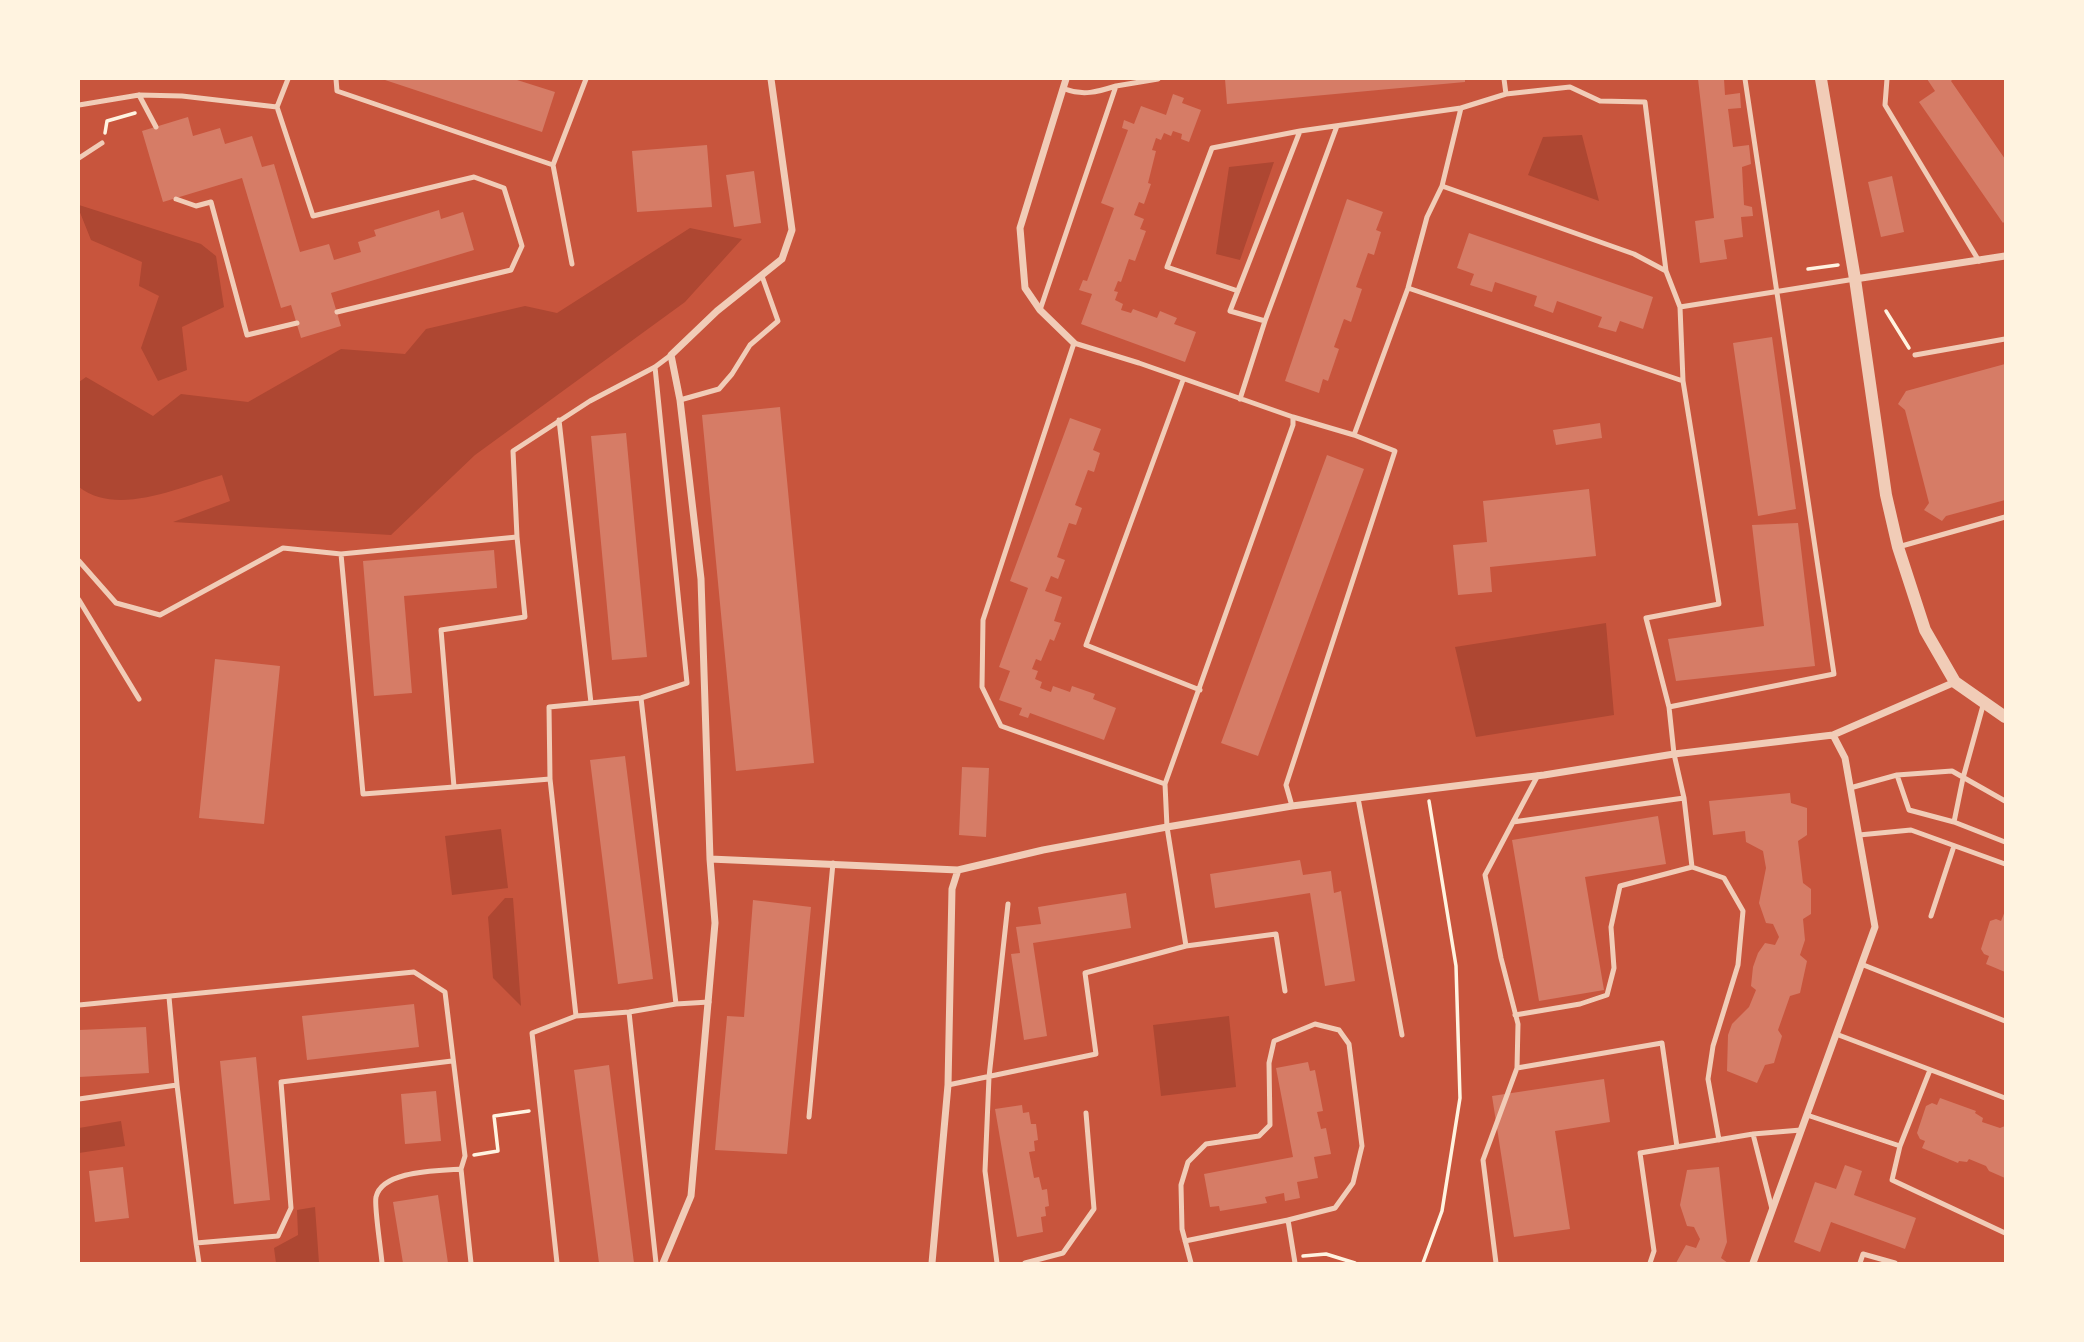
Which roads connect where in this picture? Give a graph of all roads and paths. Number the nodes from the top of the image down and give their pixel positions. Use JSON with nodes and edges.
{"nodes":[{"id":1,"x":288,"y":79,"type":"edge"},
{"id":2,"x":337,"y":79,"type":"edge"},
{"id":3,"x":586,"y":79,"type":"edge"},
{"id":4,"x":771,"y":79,"type":"edge"},
{"id":5,"x":1066,"y":79,"type":"edge"},
{"id":6,"x":1158,"y":79,"type":"edge"},
{"id":7,"x":1504,"y":79,"type":"edge"},
{"id":8,"x":1745,"y":79,"type":"edge"},
{"id":9,"x":1821,"y":79,"type":"edge"},
{"id":10,"x":1887,"y":79,"type":"edge"},
{"id":11,"x":1116,"y":86,"type":"junction"},
{"id":12,"x":1065,"y":89,"type":"junction"},
{"id":13,"x":139,"y":94,"type":"junction"},
{"id":14,"x":1506,"y":94,"type":"junction"},
{"id":15,"x":79,"y":105,"type":"edge"},
{"id":16,"x":277,"y":107,"type":"junction"},
{"id":17,"x":1461,"y":108,"type":"junction"},
{"id":18,"x":148,"y":111,"type":"junction"},
{"id":19,"x":1337,"y":126,"type":"junction"},
{"id":20,"x":156,"y":127,"type":"dead end"},
{"id":21,"x":1300,"y":131,"type":"junction"},
{"id":22,"x":102,"y":143,"type":"joint"},
{"id":23,"x":79,"y":158,"type":"edge"},
{"id":24,"x":553,"y":165,"type":"junction"},
{"id":25,"x":1442,"y":186,"type":"junction"},
{"id":26,"x":176,"y":199,"type":"dead end"},
{"id":27,"x":2005,"y":256,"type":"edge"},
{"id":28,"x":1979,"y":261,"type":"junction"},
{"id":29,"x":572,"y":264,"type":"dead end"},
{"id":30,"x":1840,"y":265,"type":"dead end"},
{"id":31,"x":1808,"y":269,"type":"dead end"},
{"id":32,"x":1666,"y":271,"type":"junction"},
{"id":33,"x":762,"y":276,"type":"junction"},
{"id":34,"x":1855,"y":279,"type":"junction"},
{"id":35,"x":1408,"y":288,"type":"junction"},
{"id":36,"x":1238,"y":291,"type":"junction"},
{"id":37,"x":1776,"y":292,"type":"junction"},
{"id":38,"x":1680,"y":307,"type":"junction"},
{"id":39,"x":1040,"y":310,"type":"junction"},
{"id":40,"x":1886,"y":311,"type":"dead end"},
{"id":41,"x":337,"y":312,"type":"dead end"},
{"id":42,"x":1265,"y":321,"type":"junction"},
{"id":43,"x":297,"y":323,"type":"dead end"},
{"id":44,"x":2005,"y":339,"type":"edge"},
{"id":45,"x":1074,"y":343,"type":"junction"},
{"id":46,"x":671,"y":355,"type":"junction"},
{"id":47,"x":1914,"y":355,"type":"joint"},
{"id":48,"x":655,"y":367,"type":"junction"},
{"id":49,"x":1184,"y":380,"type":"junction"},
{"id":50,"x":1683,"y":381,"type":"junction"},
{"id":51,"x":1240,"y":399,"type":"junction"},
{"id":52,"x":680,"y":400,"type":"junction"},
{"id":53,"x":1293,"y":417,"type":"junction"},
{"id":54,"x":559,"y":421,"type":"junction"},
{"id":55,"x":1354,"y":435,"type":"junction"},
{"id":56,"x":2005,"y":517,"type":"edge"},
{"id":57,"x":517,"y":537,"type":"junction"},
{"id":58,"x":1898,"y":547,"type":"junction"},
{"id":59,"x":341,"y":554,"type":"junction"},
{"id":60,"x":79,"y":561,"type":"edge"},
{"id":61,"x":79,"y":600,"type":"edge"},
{"id":62,"x":1955,"y":682,"type":"junction"},
{"id":63,"x":1200,"y":690,"type":"junction"},
{"id":64,"x":641,"y":698,"type":"junction"},
{"id":65,"x":139,"y":699,"type":"dead end"},
{"id":66,"x":1984,"y":702,"type":"junction"},
{"id":67,"x":591,"y":703,"type":"junction"},
{"id":68,"x":1669,"y":707,"type":"junction"},
{"id":69,"x":2005,"y":717,"type":"edge"},
{"id":70,"x":1833,"y":734,"type":"junction"},
{"id":71,"x":1674,"y":754,"type":"junction"},
{"id":72,"x":1539,"y":775,"type":"junction"},
{"id":73,"x":1897,"y":775,"type":"junction"},
{"id":74,"x":1963,"y":778,"type":"junction"},
{"id":75,"x":550,"y":779,"type":"junction"},
{"id":76,"x":1166,"y":784,"type":"junction"},
{"id":77,"x":454,"y":787,"type":"junction"},
{"id":78,"x":1850,"y":788,"type":"junction"},
{"id":79,"x":1427,"y":789,"type":"junction"},
{"id":80,"x":1358,"y":798,"type":"junction"},
{"id":81,"x":1684,"y":798,"type":"junction"},
{"id":82,"x":2005,"y":801,"type":"edge"},
{"id":83,"x":1292,"y":806,"type":"junction"},
{"id":84,"x":1513,"y":822,"type":"junction"},
{"id":85,"x":1954,"y":822,"type":"junction"},
{"id":86,"x":1167,"y":827,"type":"junction"},
{"id":87,"x":1859,"y":835,"type":"junction"},
{"id":88,"x":2005,"y":842,"type":"edge"},
{"id":89,"x":1954,"y":846,"type":"junction"},
{"id":90,"x":710,"y":859,"type":"junction"},
{"id":91,"x":833,"y":863,"type":"junction"},
{"id":92,"x":2005,"y":864,"type":"edge"},
{"id":93,"x":1692,"y":867,"type":"junction"},
{"id":94,"x":958,"y":870,"type":"junction"},
{"id":95,"x":1008,"y":904,"type":"dead end"},
{"id":96,"x":1931,"y":916,"type":"dead end"},
{"id":97,"x":1186,"y":946,"type":"junction"},
{"id":98,"x":1861,"y":964,"type":"junction"},
{"id":99,"x":1285,"y":991,"type":"dead end"},
{"id":100,"x":169,"y":997,"type":"junction"},
{"id":101,"x":709,"y":1002,"type":"junction"},
{"id":102,"x":676,"y":1004,"type":"junction"},
{"id":103,"x":79,"y":1005,"type":"edge"},
{"id":104,"x":629,"y":1012,"type":"junction"},
{"id":105,"x":1515,"y":1014,"type":"junction"},
{"id":106,"x":576,"y":1016,"type":"junction"},
{"id":107,"x":2005,"y":1021,"type":"edge"},
{"id":108,"x":1836,"y":1034,"type":"junction"},
{"id":109,"x":1402,"y":1035,"type":"dead end"},
{"id":110,"x":452,"y":1061,"type":"junction"},
{"id":111,"x":1517,"y":1068,"type":"junction"},
{"id":112,"x":1930,"y":1070,"type":"junction"},
{"id":113,"x":989,"y":1077,"type":"junction"},
{"id":114,"x":177,"y":1085,"type":"junction"},
{"id":115,"x":948,"y":1085,"type":"junction"},
{"id":116,"x":2005,"y":1098,"type":"edge"},
{"id":117,"x":79,"y":1099,"type":"edge"},
{"id":118,"x":542,"y":1109,"type":"junction"},
{"id":119,"x":1086,"y":1113,"type":"dead end"},
{"id":120,"x":1807,"y":1115,"type":"junction"},
{"id":121,"x":809,"y":1117,"type":"dead end"},
{"id":122,"x":1801,"y":1130,"type":"junction"},
{"id":123,"x":1753,"y":1134,"type":"junction"},
{"id":124,"x":1718,"y":1140,"type":"junction"},
{"id":125,"x":1900,"y":1146,"type":"junction"},
{"id":126,"x":1677,"y":1147,"type":"junction"},
{"id":127,"x":465,"y":1156,"type":"junction"},
{"id":128,"x":461,"y":1169,"type":"junction"},
{"id":129,"x":1772,"y":1211,"type":"junction"},
{"id":130,"x":1289,"y":1220,"type":"junction"},
{"id":131,"x":2005,"y":1233,"type":"edge"},
{"id":132,"x":1185,"y":1241,"type":"junction"},
{"id":133,"x":196,"y":1243,"type":"junction"},
{"id":134,"x":1295,"y":1260,"type":"edge"},
{"id":135,"x":1046,"y":1261,"type":"edge"},
{"id":136,"x":199,"y":1263,"type":"edge"},
{"id":137,"x":382,"y":1263,"type":"edge"},
{"id":138,"x":471,"y":1263,"type":"edge"},
{"id":139,"x":557,"y":1263,"type":"edge"},
{"id":140,"x":656,"y":1263,"type":"edge"},
{"id":141,"x":663,"y":1263,"type":"edge"},
{"id":142,"x":932,"y":1263,"type":"edge"},
{"id":143,"x":997,"y":1263,"type":"edge"},
{"id":144,"x":1024,"y":1263,"type":"edge"},
{"id":145,"x":1191,"y":1263,"type":"edge"},
{"id":146,"x":1354,"y":1263,"type":"edge"},
{"id":147,"x":1423,"y":1263,"type":"edge"},
{"id":148,"x":1496,"y":1263,"type":"edge"},
{"id":149,"x":1650,"y":1263,"type":"edge"},
{"id":150,"x":1754,"y":1263,"type":"edge"},
{"id":151,"x":1860,"y":1263,"type":"edge"},
{"id":152,"x":1895,"y":1263,"type":"edge"}],
"edges":[{"from":1,"to":16,"type":"lane"},
{"from":2,"to":24,"type":"lane"},
{"from":3,"to":24,"type":"lane"},
{"from":4,"to":33,"type":"street"},
{"from":5,"to":12,"type":"street"},
{"from":6,"to":11,"type":"lane"},
{"from":7,"to":14,"type":"lane"},
{"from":8,"to":37,"type":"lane"},
{"from":9,"to":34,"type":"street"},
{"from":10,"to":28,"type":"lane"},
{"from":11,"to":12,"type":"lane"},
{"from":11,"to":39,"type":"lane"},
{"from":12,"to":39,"type":"street"},
{"from":13,"to":15,"type":"lane"},
{"from":13,"to":16,"type":"lane"},
{"from":13,"to":18,"type":"lane"},
{"from":14,"to":17,"type":"lane"},
{"from":14,"to":32,"type":"lane"},
{"from":16,"to":41,"type":"lane"},
{"from":17,"to":19,"type":"lane"},
{"from":17,"to":25,"type":"lane"},
{"from":18,"to":20,"type":"lane"},
{"from":18,"to":22,"type":"path"},
{"from":19,"to":21,"type":"lane"},
{"from":19,"to":42,"type":"lane"},
{"from":21,"to":36,"type":"lane"},
{"from":21,"to":36,"type":"lane"},
{"from":22,"to":23,"type":"lane"},
{"from":24,"to":29,"type":"lane"},
{"from":25,"to":32,"type":"lane"},
{"from":25,"to":35,"type":"lane"},
{"from":26,"to":43,"type":"lane"},
{"from":27,"to":28,"type":"street"},
{"from":28,"to":34,"type":"street"},
{"from":30,"to":31,"type":"path"},
{"from":32,"to":38,"type":"lane"},
{"from":33,"to":46,"type":"street"},
{"from":33,"to":52,"type":"lane"},
{"from":34,"to":37,"type":"lane"},
{"from":34,"to":58,"type":"street"},
{"from":35,"to":50,"type":"lane"},
{"from":35,"to":55,"type":"lane"},
{"from":36,"to":42,"type":"lane"},
{"from":37,"to":38,"type":"lane"},
{"from":37,"to":68,"type":"lane"},
{"from":38,"to":50,"type":"lane"},
{"from":39,"to":45,"type":"street"},
{"from":40,"to":47,"type":"path"},
{"from":42,"to":51,"type":"lane"},
{"from":44,"to":47,"type":"lane"},
{"from":45,"to":49,"type":"lane"},
{"from":45,"to":76,"type":"lane"},
{"from":46,"to":48,"type":"lane"},
{"from":46,"to":52,"type":"street"},
{"from":48,"to":54,"type":"lane"},
{"from":48,"to":64,"type":"lane"},
{"from":49,"to":51,"type":"lane"},
{"from":49,"to":63,"type":"lane"},
{"from":50,"to":68,"type":"lane"},
{"from":51,"to":53,"type":"lane"},
{"from":52,"to":90,"type":"street"},
{"from":53,"to":55,"type":"lane"},
{"from":53,"to":63,"type":"lane"},
{"from":54,"to":57,"type":"lane"},
{"from":54,"to":67,"type":"lane"},
{"from":55,"to":83,"type":"lane"},
{"from":56,"to":58,"type":"lane"},
{"from":57,"to":59,"type":"lane"},
{"from":57,"to":77,"type":"lane"},
{"from":58,"to":62,"type":"street"},
{"from":59,"to":60,"type":"lane"},
{"from":59,"to":77,"type":"lane"},
{"from":61,"to":65,"type":"lane"},
{"from":62,"to":66,"type":"street"},
{"from":62,"to":70,"type":"street"},
{"from":63,"to":76,"type":"lane"},
{"from":64,"to":67,"type":"lane"},
{"from":64,"to":102,"type":"lane"},
{"from":66,"to":69,"type":"street"},
{"from":66,"to":74,"type":"lane"},
{"from":67,"to":75,"type":"lane"},
{"from":68,"to":71,"type":"lane"},
{"from":70,"to":71,"type":"street"},
{"from":70,"to":78,"type":"street"},
{"from":71,"to":72,"type":"street"},
{"from":71,"to":81,"type":"lane"},
{"from":72,"to":79,"type":"street"},
{"from":72,"to":84,"type":"lane"},
{"from":73,"to":74,"type":"lane"},
{"from":73,"to":78,"type":"lane"},
{"from":73,"to":85,"type":"lane"},
{"from":74,"to":82,"type":"lane"},
{"from":74,"to":85,"type":"lane"},
{"from":75,"to":77,"type":"lane"},
{"from":75,"to":106,"type":"lane"},
{"from":76,"to":86,"type":"lane"},
{"from":78,"to":87,"type":"street"},
{"from":79,"to":80,"type":"street"},
{"from":79,"to":147,"type":"path"},
{"from":80,"to":83,"type":"street"},
{"from":80,"to":109,"type":"lane"},
{"from":81,"to":84,"type":"lane"},
{"from":81,"to":93,"type":"lane"},
{"from":83,"to":86,"type":"street"},
{"from":84,"to":105,"type":"lane"},
{"from":85,"to":88,"type":"lane"},
{"from":86,"to":94,"type":"street"},
{"from":86,"to":97,"type":"lane"},
{"from":87,"to":89,"type":"lane"},
{"from":87,"to":98,"type":"street"},
{"from":89,"to":92,"type":"lane"},
{"from":89,"to":96,"type":"lane"},
{"from":90,"to":91,"type":"street"},
{"from":90,"to":101,"type":"street"},
{"from":91,"to":94,"type":"street"},
{"from":91,"to":121,"type":"lane"},
{"from":93,"to":105,"type":"lane"},
{"from":93,"to":124,"type":"lane"},
{"from":94,"to":115,"type":"street"},
{"from":95,"to":113,"type":"lane"},
{"from":97,"to":99,"type":"lane"},
{"from":97,"to":113,"type":"lane"},
{"from":98,"to":107,"type":"lane"},
{"from":98,"to":108,"type":"street"},
{"from":100,"to":103,"type":"lane"},
{"from":100,"to":110,"type":"lane"},
{"from":100,"to":114,"type":"lane"},
{"from":101,"to":102,"type":"lane"},
{"from":101,"to":141,"type":"street"},
{"from":102,"to":104,"type":"lane"},
{"from":104,"to":106,"type":"lane"},
{"from":104,"to":140,"type":"lane"},
{"from":105,"to":111,"type":"lane"},
{"from":106,"to":118,"type":"lane"},
{"from":108,"to":112,"type":"lane"},
{"from":108,"to":120,"type":"street"},
{"from":110,"to":127,"type":"lane"},
{"from":110,"to":133,"type":"lane"},
{"from":111,"to":126,"type":"lane"},
{"from":111,"to":148,"type":"lane"},
{"from":112,"to":116,"type":"lane"},
{"from":112,"to":125,"type":"lane"},
{"from":113,"to":115,"type":"lane"},
{"from":113,"to":143,"type":"lane"},
{"from":114,"to":117,"type":"lane"},
{"from":114,"to":133,"type":"lane"},
{"from":115,"to":142,"type":"street"},
{"from":118,"to":127,"type":"path"},
{"from":118,"to":139,"type":"lane"},
{"from":119,"to":135,"type":"lane"},
{"from":120,"to":122,"type":"street"},
{"from":120,"to":125,"type":"lane"},
{"from":122,"to":123,"type":"lane"},
{"from":122,"to":129,"type":"street"},
{"from":123,"to":124,"type":"lane"},
{"from":123,"to":129,"type":"lane"},
{"from":124,"to":126,"type":"lane"},
{"from":125,"to":131,"type":"lane"},
{"from":126,"to":149,"type":"lane"},
{"from":127,"to":128,"type":"lane"},
{"from":128,"to":137,"type":"lane"},
{"from":128,"to":138,"type":"lane"},
{"from":129,"to":150,"type":"street"},
{"from":130,"to":132,"type":"lane"},
{"from":130,"to":132,"type":"lane"},
{"from":130,"to":134,"type":"lane"},
{"from":132,"to":145,"type":"lane"},
{"from":133,"to":136,"type":"lane"},
{"from":134,"to":146,"type":"path"},
{"from":135,"to":144,"type":"lane"},
{"from":151,"to":152,"type":"lane"}]}
